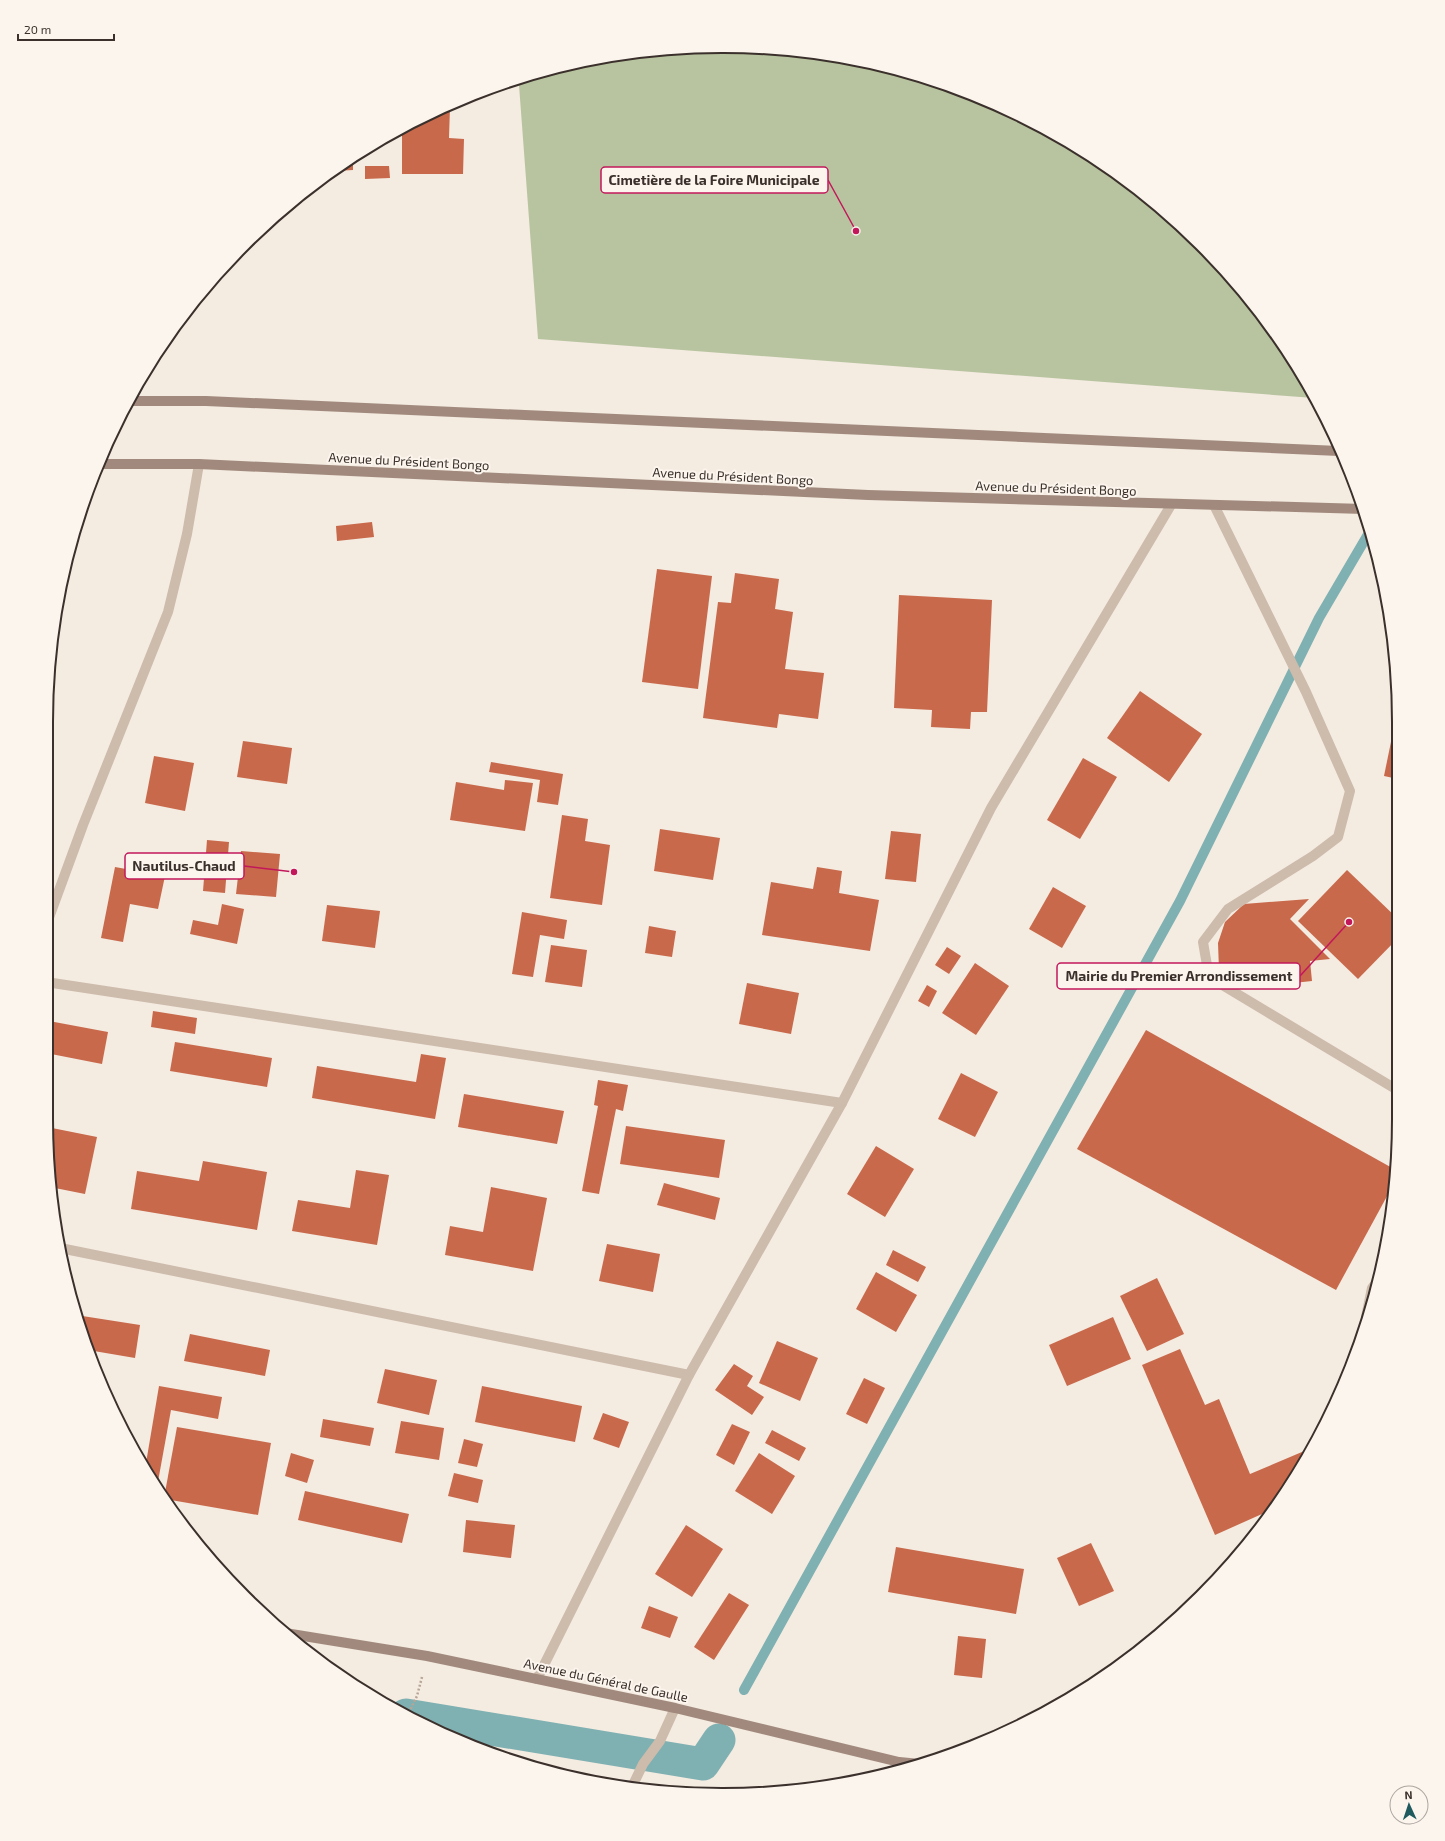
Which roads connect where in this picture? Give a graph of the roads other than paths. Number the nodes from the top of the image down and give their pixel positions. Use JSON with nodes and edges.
{"nodes":[{"id":1,"x":136,"y":400,"type":"edge"},
{"id":2,"x":1334,"y":451,"type":"edge"},
{"id":3,"x":105,"y":464,"type":"edge"},
{"id":4,"x":199,"y":464,"type":"junction"},
{"id":5,"x":1171,"y":504,"type":"junction"},
{"id":6,"x":1214,"y":505,"type":"junction"},
{"id":7,"x":1357,"y":509,"type":"edge"},
{"id":8,"x":53,"y":908,"type":"edge"},
{"id":9,"x":53,"y":983,"type":"edge"},
{"id":10,"x":1392,"y":1087,"type":"edge"},
{"id":11,"x":842,"y":1103,"type":"junction"},
{"id":12,"x":66,"y":1249,"type":"edge"},
{"id":13,"x":689,"y":1375,"type":"junction"},
{"id":14,"x":297,"y":1635,"type":"edge"},
{"id":15,"x":537,"y":1679,"type":"junction"},
{"id":16,"x":675,"y":1708,"type":"junction"},
{"id":17,"x":899,"y":1762,"type":"joint"},
{"id":18,"x":904,"y":1762,"type":"edge"},
{"id":19,"x":634,"y":1782,"type":"edge"}],
"edges":[{"from":1,"to":2,"type":"street"},
{"from":3,"to":4,"type":"street","name":"Avenue du Président Bongo"},
{"from":4,"to":5,"type":"street","name":"Avenue du Président Bongo"},
{"from":4,"to":8,"type":"street"},
{"from":5,"to":6,"type":"street","name":"Avenue du Président Bongo"},
{"from":5,"to":11,"type":"street"},
{"from":6,"to":7,"type":"street","name":"Avenue du Président Bongo"},
{"from":6,"to":10,"type":"street"},
{"from":9,"to":11,"type":"street"},
{"from":11,"to":13,"type":"street"},
{"from":12,"to":13,"type":"street"},
{"from":13,"to":15,"type":"street"},
{"from":14,"to":15,"type":"street","name":"Avenue du Général de Gaulle"},
{"from":15,"to":16,"type":"street","name":"Avenue du Général de Gaulle"},
{"from":16,"to":17,"type":"street","name":"Avenue du Général de Gaulle"},
{"from":16,"to":19,"type":"street"},
{"from":17,"to":18,"type":"street","name":"Avenue du Général de Gaulle"}]}
